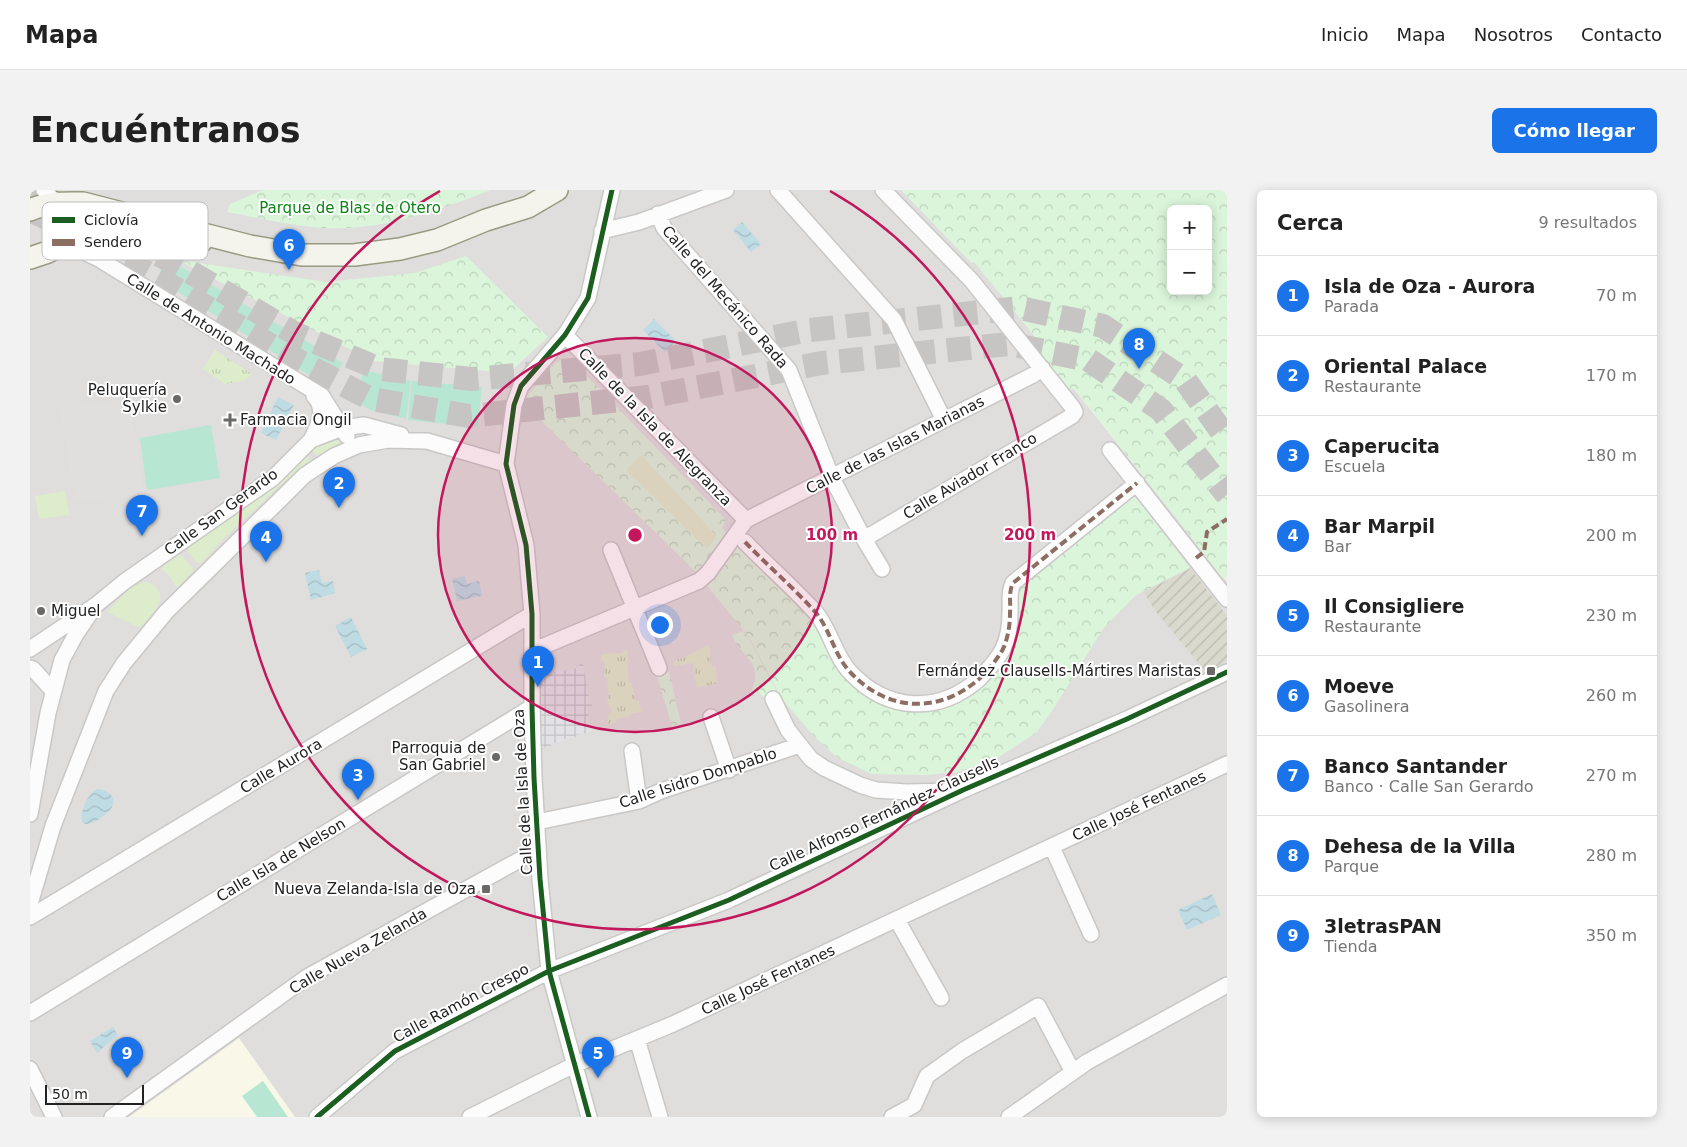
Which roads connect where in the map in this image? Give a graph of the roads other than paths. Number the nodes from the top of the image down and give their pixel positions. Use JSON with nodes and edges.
{"nodes":[{"id":1,"x":530,"y":190,"type":"edge"},
{"id":2,"x":558,"y":190,"type":"edge"},
{"id":3,"x":612,"y":190,"type":"edge"},
{"id":4,"x":726,"y":190,"type":"edge"},
{"id":5,"x":778,"y":190,"type":"edge"},
{"id":6,"x":883,"y":190,"type":"edge"},
{"id":7,"x":50,"y":196,"type":"edge"},
{"id":8,"x":78,"y":202,"type":"edge"},
{"id":9,"x":42,"y":203,"type":"edge"},
{"id":10,"x":30,"y":210,"type":"edge"},
{"id":11,"x":658,"y":214,"type":"junction"},
{"id":12,"x":486,"y":220,"type":"junction"},
{"id":13,"x":602,"y":232,"type":"junction"},
{"id":14,"x":208,"y":235,"type":"edge"},
{"id":15,"x":208,"y":243,"type":"edge"},
{"id":16,"x":250,"y":246,"type":"junction"},
{"id":17,"x":101,"y":260,"type":"edge"},
{"id":18,"x":565,"y":335,"type":"junction"},
{"id":19,"x":1042,"y":368,"type":"junction"},
{"id":20,"x":304,"y":386,"type":"junction"},
{"id":21,"x":944,"y":420,"type":"junction"},
{"id":22,"x":342,"y":428,"type":"junction"},
{"id":23,"x":311,"y":440,"type":"junction"},
{"id":24,"x":427,"y":441,"type":"junction"},
{"id":25,"x":359,"y":445,"type":"junction"},
{"id":26,"x":1110,"y":450,"type":"dead end"},
{"id":27,"x":506,"y":464,"type":"junction"},
{"id":28,"x":832,"y":478,"type":"junction"},
{"id":29,"x":1137,"y":483,"type":"junction"},
{"id":30,"x":746,"y":520,"type":"junction"},
{"id":31,"x":864,"y":539,"type":"junction"},
{"id":32,"x":745,"y":542,"type":"dead end"},
{"id":33,"x":611,"y":550,"type":"dead end"},
{"id":34,"x":882,"y":569,"type":"dead end"},
{"id":35,"x":1227,"y":599,"type":"edge"},
{"id":36,"x":96,"y":605,"type":"junction"},
{"id":37,"x":634,"y":608,"type":"junction"},
{"id":38,"x":532,"y":614,"type":"junction"},
{"id":39,"x":30,"y":649,"type":"edge"},
{"id":40,"x":532,"y":651,"type":"junction"},
{"id":41,"x":30,"y":668,"type":"edge"},
{"id":42,"x":659,"y":668,"type":"dead end"},
{"id":43,"x":1227,"y":672,"type":"edge"},
{"id":44,"x":53,"y":691,"type":"junction"},
{"id":45,"x":773,"y":699,"type":"dead end"},
{"id":46,"x":532,"y":707,"type":"junction"},
{"id":47,"x":711,"y":717,"type":"dead end"},
{"id":48,"x":800,"y":745,"type":"junction"},
{"id":49,"x":632,"y":751,"type":"dead end"},
{"id":50,"x":1227,"y":764,"type":"edge"},
{"id":51,"x":729,"y":770,"type":"junction"},
{"id":52,"x":963,"y":790,"type":"junction"},
{"id":53,"x":640,"y":801,"type":"junction"},
{"id":54,"x":30,"y":814,"type":"edge"},
{"id":55,"x":537,"y":822,"type":"junction"},
{"id":56,"x":1052,"y":847,"type":"junction"},
{"id":57,"x":538,"y":853,"type":"junction"},
{"id":58,"x":30,"y":904,"type":"edge"},
{"id":59,"x":30,"y":917,"type":"edge"},
{"id":60,"x":897,"y":920,"type":"junction"},
{"id":61,"x":1091,"y":934,"type":"dead end"},
{"id":62,"x":549,"y":971,"type":"junction"},
{"id":63,"x":1227,"y":985,"type":"edge"},
{"id":64,"x":941,"y":998,"type":"dead end"},
{"id":65,"x":30,"y":1013,"type":"edge"},
{"id":66,"x":638,"y":1039,"type":"junction"},
{"id":67,"x":574,"y":1065,"type":"junction"},
{"id":68,"x":30,"y":1069,"type":"edge"},
{"id":69,"x":1073,"y":1072,"type":"junction"},
{"id":70,"x":54,"y":1117,"type":"edge"},
{"id":71,"x":112,"y":1117,"type":"edge"},
{"id":72,"x":317,"y":1117,"type":"edge"},
{"id":73,"x":470,"y":1117,"type":"edge"},
{"id":74,"x":589,"y":1117,"type":"edge"},
{"id":75,"x":660,"y":1117,"type":"edge"},
{"id":76,"x":892,"y":1117,"type":"edge"},
{"id":77,"x":1009,"y":1117,"type":"edge"}],
"edges":[{"from":1,"to":12,"type":"street"},
{"from":2,"to":12,"type":"street"},
{"from":3,"to":13,"type":"street","name":"Calle de la Isla de Oza"},
{"from":4,"to":11,"type":"street"},
{"from":5,"to":21,"type":"street"},
{"from":6,"to":19,"type":"street"},
{"from":7,"to":8,"type":"street"},
{"from":9,"to":10,"type":"street"},
{"from":11,"to":13,"type":"street"},
{"from":11,"to":28,"type":"street","name":"Calle del Mecánico Rada"},
{"from":12,"to":16,"type":"street"},
{"from":13,"to":18,"type":"street","name":"Calle de la Isla de Oza"},
{"from":14,"to":16,"type":"street"},
{"from":15,"to":16,"type":"street"},
{"from":17,"to":20,"type":"street","name":"Calle de Antonio Machado"},
{"from":18,"to":27,"type":"street","name":"Calle de la Isla de Oza"},
{"from":18,"to":30,"type":"street","name":"Calle de la Isla de Alegranza"},
{"from":19,"to":21,"type":"street","name":"Calle de las Islas Marianas"},
{"from":19,"to":31,"type":"street","name":"Calle Aviador Franco"},
{"from":20,"to":22,"type":"street","name":"Calle de Antonio Machado"},
{"from":20,"to":23,"type":"street","name":"Calle de Antonio Machado"},
{"from":21,"to":28,"type":"street","name":"Calle de las Islas Marianas"},
{"from":22,"to":23,"type":"street","name":"Calle San Gerardo"},
{"from":22,"to":24,"type":"street","name":"Calle San Gerardo"},
{"from":22,"to":25,"type":"street","name":"Calle de Antonio Machado"},
{"from":23,"to":36,"type":"street","name":"Calle San Gerardo"},
{"from":24,"to":25,"type":"street"},
{"from":24,"to":27,"type":"street"},
{"from":25,"to":58,"type":"street"},
{"from":26,"to":29,"type":"street"},
{"from":27,"to":38,"type":"street","name":"Calle de la Isla de Oza"},
{"from":28,"to":30,"type":"street","name":"Calle de las Islas Marianas"},
{"from":28,"to":31,"type":"street","name":"Calle del Mecánico Rada"},
{"from":29,"to":32,"type":"street"},
{"from":29,"to":35,"type":"street"},
{"from":30,"to":37,"type":"street"},
{"from":31,"to":34,"type":"street","name":"Calle del Mecánico Rada"},
{"from":33,"to":37,"type":"street"},
{"from":36,"to":39,"type":"street","name":"Calle San Gerardo"},
{"from":36,"to":44,"type":"street"},
{"from":37,"to":40,"type":"street"},
{"from":37,"to":42,"type":"street"},
{"from":38,"to":40,"type":"street","name":"Calle de la Isla de Oza"},
{"from":38,"to":59,"type":"street","name":"Calle Aurora"},
{"from":40,"to":46,"type":"street","name":"Calle de la Isla de Oza"},
{"from":41,"to":44,"type":"street"},
{"from":43,"to":52,"type":"street","name":"Calle Alfonso Fernández Clausells"},
{"from":44,"to":54,"type":"street"},
{"from":45,"to":48,"type":"street"},
{"from":46,"to":55,"type":"street","name":"Calle de la Isla de Oza"},
{"from":46,"to":65,"type":"street","name":"Calle Isla de Nelson"},
{"from":47,"to":51,"type":"street"},
{"from":48,"to":51,"type":"street","name":"Calle Isidro Dompablo"},
{"from":48,"to":52,"type":"street"},
{"from":49,"to":53,"type":"street"},
{"from":50,"to":56,"type":"street","name":"Calle José Fentanes"},
{"from":51,"to":53,"type":"street","name":"Calle Isidro Dompablo"},
{"from":52,"to":62,"type":"street","name":"Calle Alfonso Fernández Clausells"},
{"from":53,"to":55,"type":"street","name":"Calle Isidro Dompablo"},
{"from":55,"to":57,"type":"street","name":"Calle de la Isla de Oza"},
{"from":56,"to":60,"type":"street","name":"Calle José Fentanes"},
{"from":56,"to":61,"type":"street"},
{"from":57,"to":62,"type":"street","name":"Calle de la Isla de Oza"},
{"from":57,"to":71,"type":"street","name":"Calle Nueva Zelanda"},
{"from":60,"to":64,"type":"street"},
{"from":60,"to":66,"type":"street","name":"Calle José Fentanes"},
{"from":62,"to":67,"type":"street","name":"Calle de la Isla de Oza"},
{"from":62,"to":72,"type":"street","name":"Calle Ramón Crespo"},
{"from":63,"to":69,"type":"street"},
{"from":66,"to":67,"type":"street","name":"Calle José Fentanes"},
{"from":66,"to":75,"type":"street"},
{"from":67,"to":73,"type":"street","name":"Calle José Fentanes"},
{"from":67,"to":74,"type":"street","name":"Calle de la Isla de Oza"},
{"from":68,"to":70,"type":"street"},
{"from":69,"to":76,"type":"street"},
{"from":69,"to":77,"type":"street"}]}
